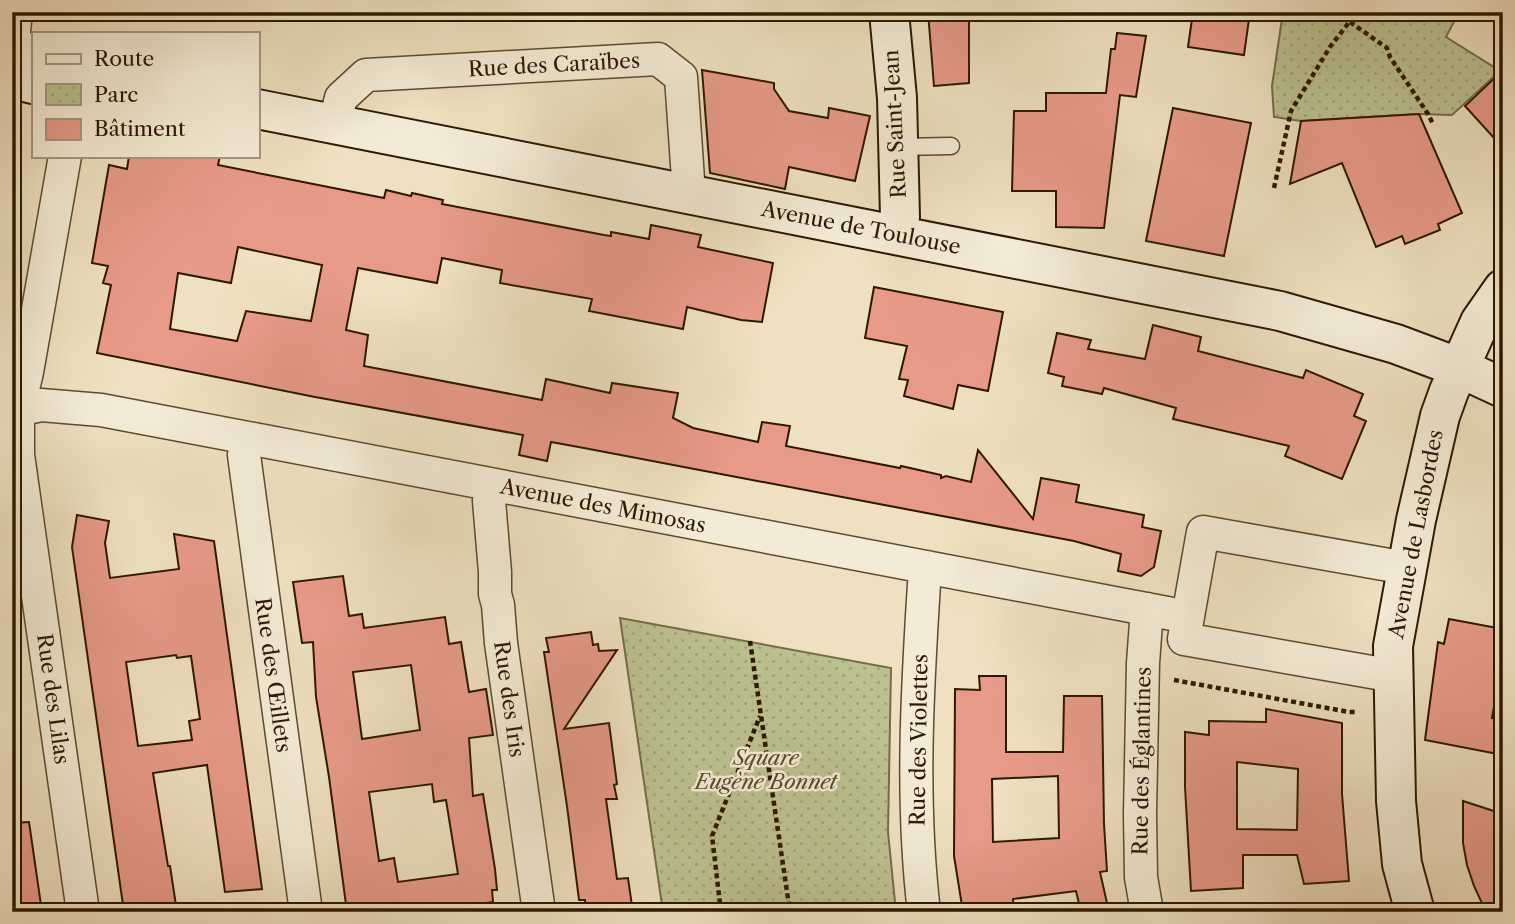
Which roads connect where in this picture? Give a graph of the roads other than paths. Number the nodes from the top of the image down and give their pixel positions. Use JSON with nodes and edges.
{"nodes":[{"id":1,"x":16,"y":12,"type":"edge"},
{"id":2,"x":889,"y":12,"type":"edge"},
{"id":3,"x":12,"y":50,"type":"edge"},
{"id":4,"x":32,"y":53,"type":"edge"},
{"id":5,"x":12,"y":79,"type":"edge"},
{"id":6,"x":32,"y":84,"type":"edge"},
{"id":7,"x":259,"y":109,"type":"edge"},
{"id":8,"x":334,"y":125,"type":"junction"},
{"id":9,"x":951,"y":146,"type":"dead end"},
{"id":10,"x":898,"y":147,"type":"junction"},
{"id":11,"x":65,"y":158,"type":"edge"},
{"id":12,"x":689,"y":194,"type":"junction"},
{"id":13,"x":896,"y":235,"type":"junction"},
{"id":14,"x":1503,"y":289,"type":"edge"},
{"id":15,"x":1460,"y":368,"type":"junction"},
{"id":16,"x":1503,"y":388,"type":"edge"},
{"id":17,"x":15,"y":410,"type":"edge"},
{"id":18,"x":247,"y":438,"type":"junction"},
{"id":19,"x":492,"y":485,"type":"junction"},
{"id":20,"x":927,"y":567,"type":"junction"},
{"id":21,"x":1406,"y":568,"type":"junction"},
{"id":22,"x":1147,"y":609,"type":"junction"},
{"id":23,"x":1188,"y":617,"type":"junction"},
{"id":24,"x":1394,"y":694,"type":"junction"},
{"id":25,"x":83,"y":912,"type":"edge"},
{"id":26,"x":306,"y":912,"type":"edge"},
{"id":27,"x":539,"y":912,"type":"edge"},
{"id":28,"x":924,"y":912,"type":"edge"},
{"id":29,"x":1147,"y":912,"type":"edge"},
{"id":30,"x":1415,"y":912,"type":"edge"}],
"edges":[{"from":1,"to":3,"type":"street"},
{"from":2,"to":10,"type":"main road","name":"Rue Saint-Jean"},
{"from":3,"to":4,"type":"main road"},
{"from":5,"to":6,"type":"main road"},
{"from":7,"to":8,"type":"main road","name":"Avenue de Toulouse"},
{"from":8,"to":12,"type":"main road","name":"Avenue de Toulouse"},
{"from":8,"to":12,"type":"street","name":"Rue des Caraïbes"},
{"from":9,"to":10,"type":"lane"},
{"from":10,"to":13,"type":"main road","name":"Rue Saint-Jean"},
{"from":11,"to":17,"type":"street","name":"Rue des Lilas"},
{"from":12,"to":13,"type":"main road","name":"Avenue de Toulouse"},
{"from":13,"to":15,"type":"main road","name":"Avenue de Toulouse"},
{"from":14,"to":15,"type":"main road","name":"Avenue de Lasbordes"},
{"from":15,"to":16,"type":"main road","name":"Avenue de Toulouse"},
{"from":15,"to":21,"type":"main road","name":"Avenue de Lasbordes"},
{"from":17,"to":18,"type":"street","name":"Avenue des Mimosas"},
{"from":17,"to":25,"type":"street","name":"Rue des Lilas"},
{"from":18,"to":19,"type":"street","name":"Avenue des Mimosas"},
{"from":18,"to":26,"type":"street","name":"Rue des Œillets"},
{"from":19,"to":20,"type":"street","name":"Avenue des Mimosas"},
{"from":19,"to":27,"type":"street","name":"Rue des Iris"},
{"from":20,"to":22,"type":"street","name":"Avenue des Mimosas"},
{"from":20,"to":28,"type":"street","name":"Rue des Violettes"},
{"from":21,"to":23,"type":"street"},
{"from":21,"to":24,"type":"main road","name":"Avenue de Lasbordes"},
{"from":22,"to":23,"type":"street","name":"Avenue des Mimosas"},
{"from":22,"to":29,"type":"street","name":"Rue des Églantines"},
{"from":23,"to":24,"type":"street"},
{"from":24,"to":30,"type":"main road","name":"Avenue de Lasbordes"}]}
